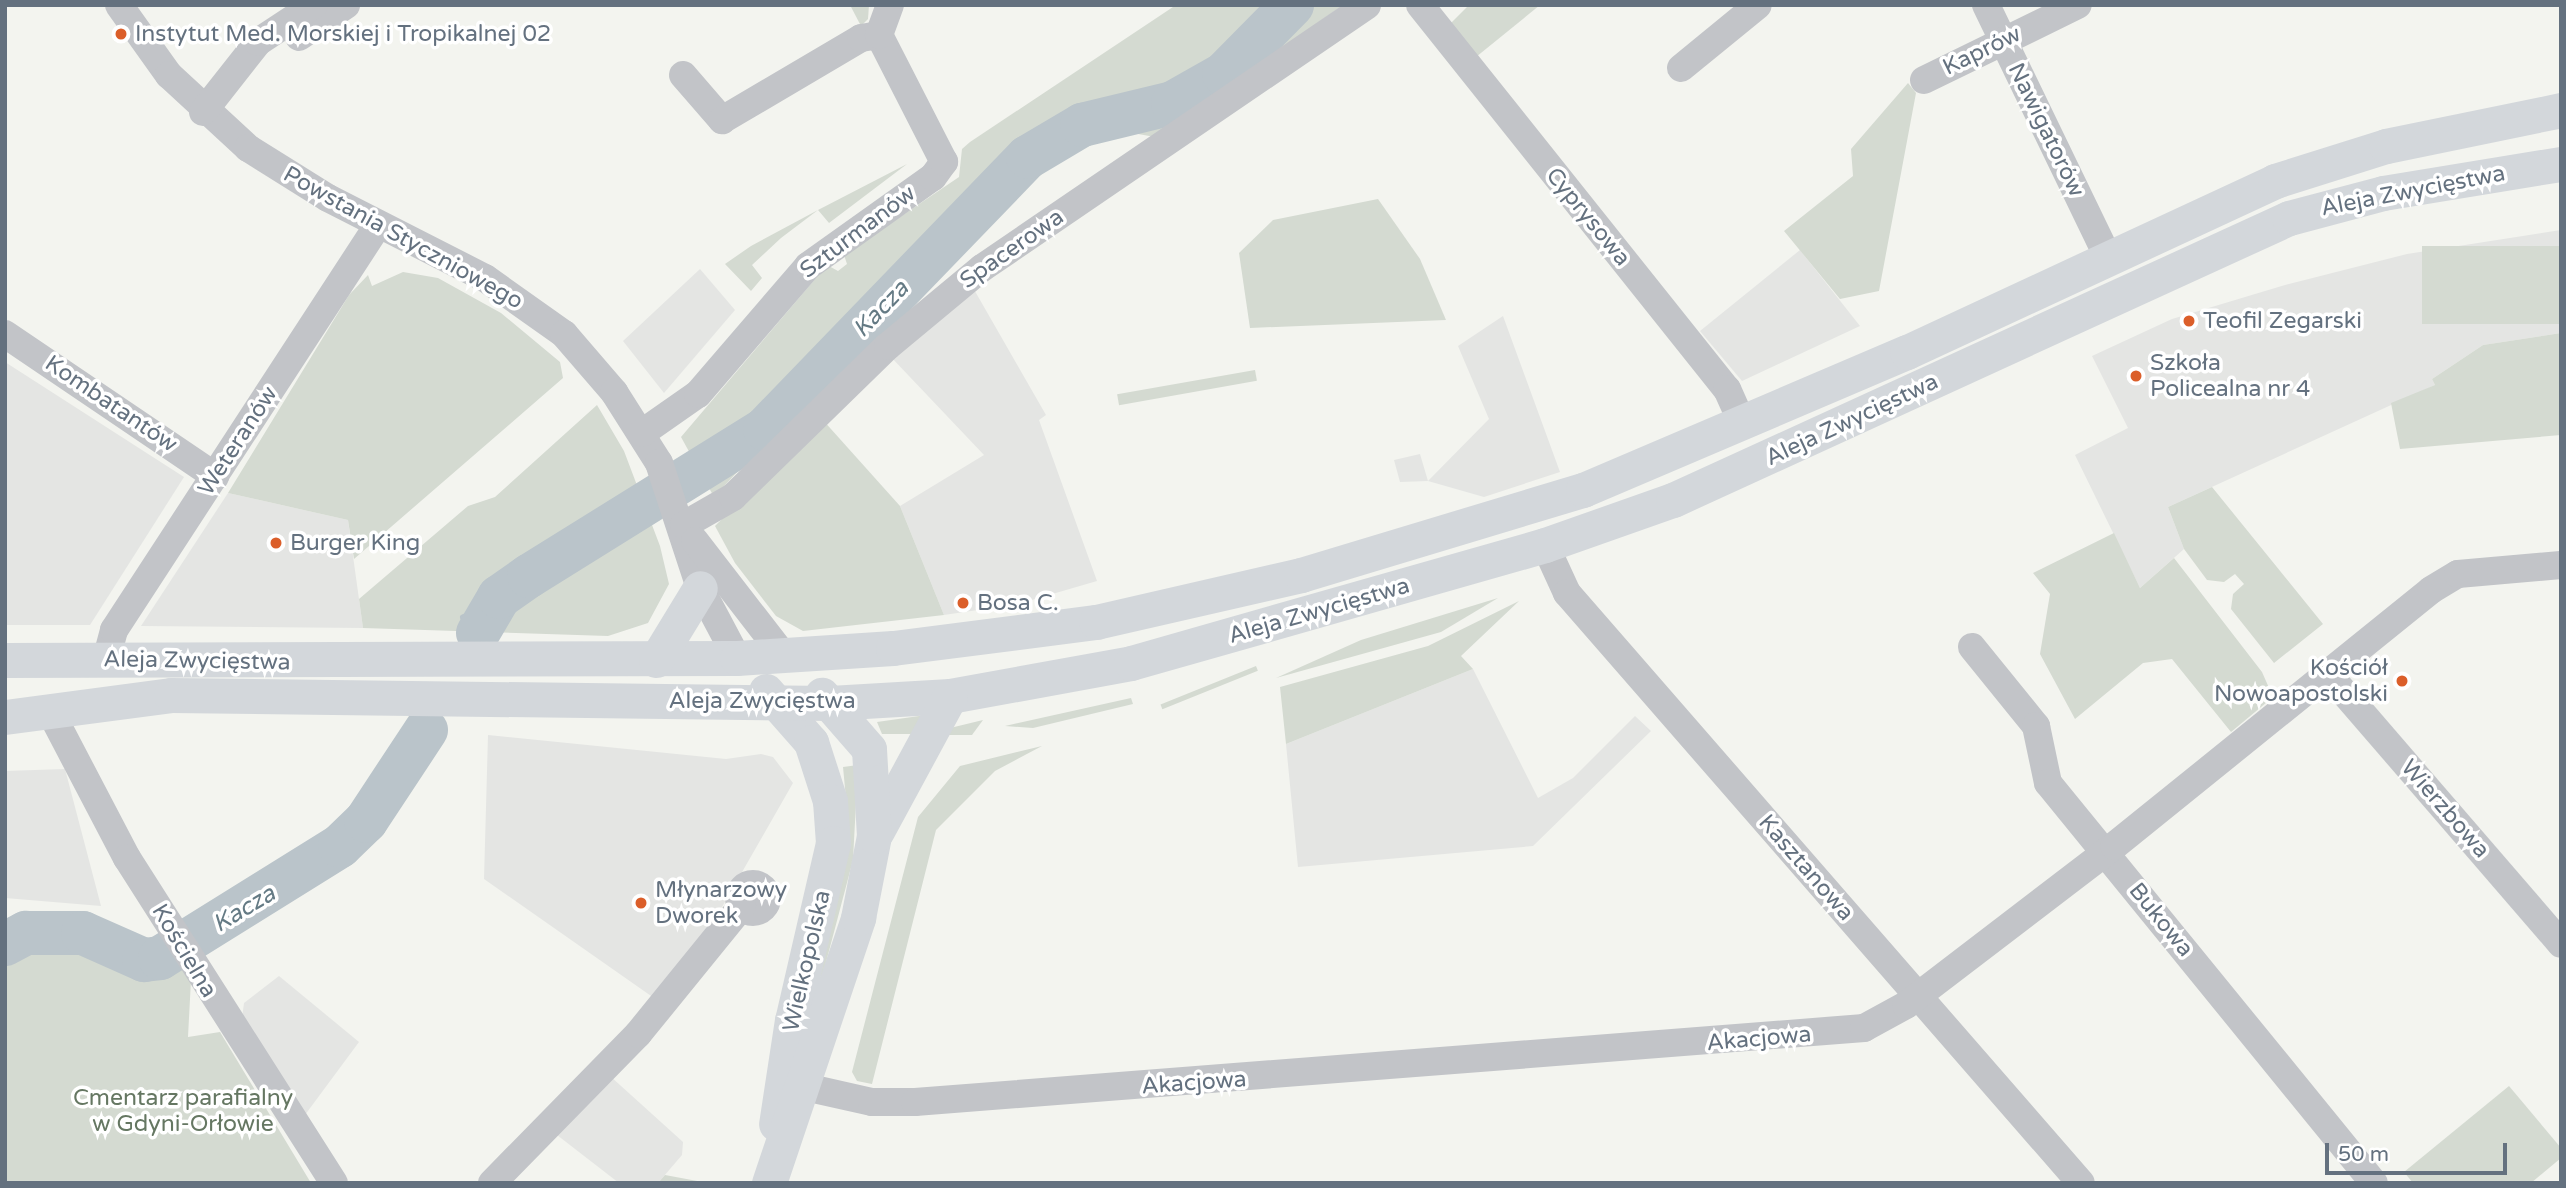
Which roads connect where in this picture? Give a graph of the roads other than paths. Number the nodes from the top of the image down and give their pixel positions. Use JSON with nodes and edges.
{"nodes":[{"id":1,"x":119,"y":5,"type":"edge"},
{"id":2,"x":314,"y":5,"type":"edge"},
{"id":3,"x":346,"y":5,"type":"edge"},
{"id":4,"x":1367,"y":5,"type":"edge"},
{"id":5,"x":1758,"y":5,"type":"edge"},
{"id":6,"x":1986,"y":5,"type":"edge"},
{"id":7,"x":2078,"y":5,"type":"edge"},
{"id":8,"x":888,"y":6,"type":"edge"},
{"id":9,"x":1423,"y":9,"type":"edge"},
{"id":10,"x":879,"y":35,"type":"junction"},
{"id":11,"x":2003,"y":41,"type":"junction"},
{"id":12,"x":1681,"y":68,"type":"dead end"},
{"id":13,"x":683,"y":75,"type":"dead end"},
{"id":14,"x":1924,"y":80,"type":"dead end"},
{"id":15,"x":233,"y":81,"type":"junction"},
{"id":16,"x":2561,"y":110,"type":"edge"},
{"id":17,"x":203,"y":112,"type":"junction"},
{"id":18,"x":2561,"y":164,"type":"edge"},
{"id":19,"x":378,"y":225,"type":"junction"},
{"id":20,"x":2107,"y":255,"type":"junction"},
{"id":21,"x":5,"y":334,"type":"edge"},
{"id":22,"x":1743,"y":425,"type":"junction"},
{"id":23,"x":642,"y":433,"type":"junction"},
{"id":24,"x":215,"y":476,"type":"junction"},
{"id":25,"x":682,"y":521,"type":"junction"},
{"id":26,"x":1545,"y":545,"type":"junction"},
{"id":27,"x":2561,"y":565,"type":"edge"},
{"id":28,"x":700,"y":588,"type":"junction"},
{"id":29,"x":1972,"y":648,"type":"dead end"},
{"id":30,"x":872,"y":649,"type":"junction"},
{"id":31,"x":783,"y":655,"type":"junction"},
{"id":32,"x":737,"y":658,"type":"junction"},
{"id":33,"x":5,"y":660,"type":"edge"},
{"id":34,"x":106,"y":660,"type":"junction"},
{"id":35,"x":656,"y":660,"type":"junction"},
{"id":36,"x":2329,"y":675,"type":"junction"},
{"id":37,"x":950,"y":696,"type":"junction"},
{"id":38,"x":830,"y":703,"type":"junction"},
{"id":39,"x":777,"y":704,"type":"junction"},
{"id":40,"x":50,"y":711,"type":"junction"},
{"id":41,"x":5,"y":717,"type":"edge"},
{"id":42,"x":811,"y":742,"type":"junction"},
{"id":43,"x":874,"y":836,"type":"junction"},
{"id":44,"x":2105,"y":853,"type":"junction"},
{"id":45,"x":742,"y":906,"type":"dead end"},
{"id":46,"x":2561,"y":944,"type":"edge"},
{"id":47,"x":1919,"y":996,"type":"junction"},
{"id":48,"x":805,"y":1087,"type":"junction"},
{"id":49,"x":334,"y":1183,"type":"edge"},
{"id":50,"x":492,"y":1183,"type":"edge"},
{"id":51,"x":768,"y":1183,"type":"edge"},
{"id":52,"x":2081,"y":1183,"type":"edge"},
{"id":53,"x":2374,"y":1183,"type":"edge"}],
"edges":[{"from":1,"to":17,"type":"street","name":"Powstania Styczniowego"},
{"from":2,"to":15,"type":"street"},
{"from":3,"to":15,"type":"street"},
{"from":4,"to":25,"type":"street","name":"Spacerowa"},
{"from":5,"to":12,"type":"street"},
{"from":6,"to":11,"type":"street","name":"Nawigatorów"},
{"from":7,"to":11,"type":"street","name":"Kaprów"},
{"from":8,"to":10,"type":"street"},
{"from":9,"to":22,"type":"street","name":"Cyprysowa"},
{"from":10,"to":13,"type":"street"},
{"from":10,"to":23,"type":"street","name":"Szturmanów"},
{"from":11,"to":14,"type":"street","name":"Kaprów"},
{"from":11,"to":20,"type":"street","name":"Nawigatorów"},
{"from":15,"to":17,"type":"street"},
{"from":16,"to":20,"type":"main road","name":"Aleja Zwycięstwa"},
{"from":17,"to":19,"type":"street","name":"Powstania Styczniowego"},
{"from":18,"to":26,"type":"main road","name":"Aleja Zwycięstwa"},
{"from":19,"to":23,"type":"street","name":"Powstania Styczniowego"},
{"from":19,"to":24,"type":"street","name":"Weteranów"},
{"from":20,"to":22,"type":"main road","name":"Aleja Zwycięstwa"},
{"from":21,"to":24,"type":"street","name":"Kombatantów"},
{"from":22,"to":30,"type":"main road","name":"Aleja Zwycięstwa"},
{"from":23,"to":25,"type":"street","name":"Powstania Styczniowego"},
{"from":24,"to":34,"type":"street","name":"Weteranów"},
{"from":25,"to":28,"type":"street","name":"Powstania Styczniowego"},
{"from":25,"to":31,"type":"street","name":"Powstania Styczniowego"},
{"from":26,"to":37,"type":"main road","name":"Aleja Zwycięstwa"},
{"from":26,"to":47,"type":"street","name":"Kasztanowa"},
{"from":27,"to":36,"type":"street","name":"Akacjowa"},
{"from":28,"to":32,"type":"street","name":"Powstania Styczniowego"},
{"from":28,"to":35,"type":"main road"},
{"from":29,"to":44,"type":"street","name":"Bukowa"},
{"from":30,"to":31,"type":"main road","name":"Aleja Zwycięstwa"},
{"from":30,"to":38,"type":"main road"},
{"from":31,"to":32,"type":"main road","name":"Aleja Zwycięstwa"},
{"from":31,"to":38,"type":"main road","name":"Powstania Styczniowego"},
{"from":31,"to":39,"type":"main road"},
{"from":32,"to":35,"type":"main road","name":"Aleja Zwycięstwa"},
{"from":32,"to":39,"type":"main road","name":"Powstania Styczniowego"},
{"from":33,"to":34,"type":"main road","name":"Aleja Zwycięstwa"},
{"from":34,"to":35,"type":"main road","name":"Aleja Zwycięstwa"},
{"from":36,"to":44,"type":"street","name":"Akacjowa"},
{"from":36,"to":46,"type":"street","name":"Wierzbowa"},
{"from":37,"to":38,"type":"main road","name":"Aleja Zwycięstwa"},
{"from":37,"to":43,"type":"main road","name":"Wielkopolska"},
{"from":38,"to":39,"type":"main road","name":"Aleja Zwycięstwa"},
{"from":38,"to":42,"type":"main road"},
{"from":38,"to":43,"type":"main road","name":"Wielkopolska"},
{"from":39,"to":40,"type":"main road","name":"Aleja Zwycięstwa"},
{"from":39,"to":42,"type":"main road","name":"Wielkopolska"},
{"from":40,"to":41,"type":"main road","name":"Aleja Zwycięstwa"},
{"from":40,"to":49,"type":"street","name":"Kościelna"},
{"from":42,"to":51,"type":"main road","name":"Wielkopolska"},
{"from":43,"to":48,"type":"main road","name":"Wielkopolska"},
{"from":44,"to":47,"type":"street","name":"Akacjowa"},
{"from":44,"to":53,"type":"street","name":"Bukowa"},
{"from":45,"to":50,"type":"street"},
{"from":47,"to":48,"type":"street","name":"Akacjowa"},
{"from":47,"to":52,"type":"street","name":"Kasztanowa"},
{"from":48,"to":51,"type":"main road","name":"Wielkopolska"}]}
